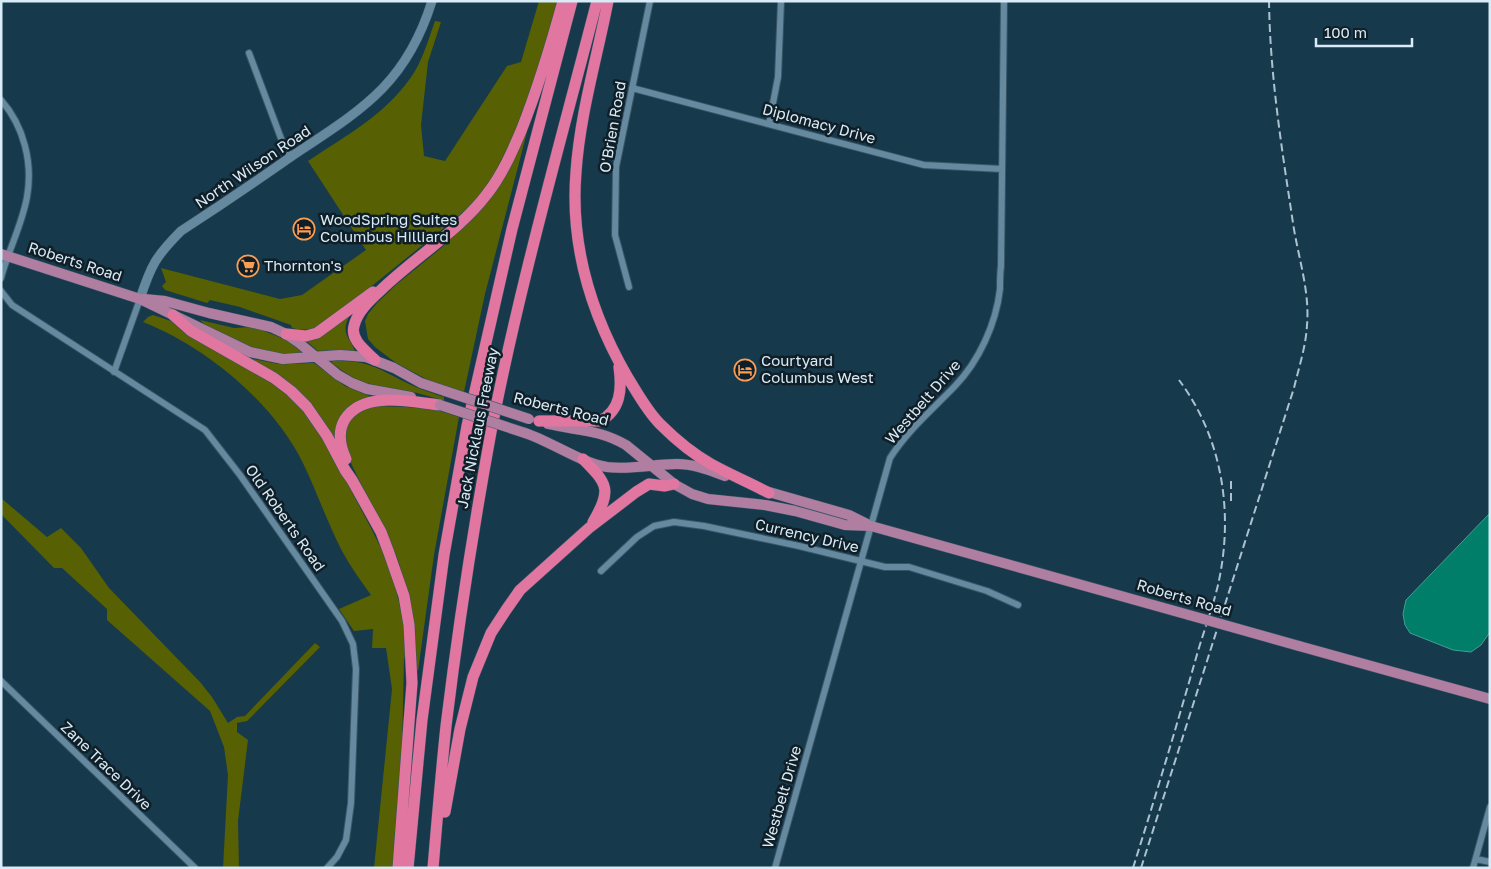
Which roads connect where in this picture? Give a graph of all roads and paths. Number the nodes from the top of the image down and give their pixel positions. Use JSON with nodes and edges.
{"nodes":[{"id":1,"x":432,"y":1,"type":"edge"},
{"id":2,"x":563,"y":1,"type":"edge"},
{"id":3,"x":572,"y":1,"type":"edge"},
{"id":4,"x":597,"y":1,"type":"edge"},
{"id":5,"x":608,"y":1,"type":"edge"},
{"id":6,"x":650,"y":1,"type":"edge"},
{"id":7,"x":781,"y":1,"type":"edge"},
{"id":8,"x":1004,"y":1,"type":"edge"},
{"id":9,"x":249,"y":53,"type":"dead end"},
{"id":10,"x":632,"y":88,"type":"junction"},
{"id":11,"x":1,"y":100,"type":"edge"},
{"id":12,"x":769,"y":124,"type":"junction"},
{"id":13,"x":291,"y":158,"type":"junction"},
{"id":14,"x":1002,"y":169,"type":"junction"},
{"id":15,"x":5,"y":256,"type":"edge"},
{"id":16,"x":1,"y":278,"type":"edge"},
{"id":17,"x":391,"y":280,"type":"junction"},
{"id":18,"x":629,"y":287,"type":"dead end"},
{"id":19,"x":1,"y":291,"type":"edge"},
{"id":20,"x":140,"y":299,"type":"junction"},
{"id":21,"x":174,"y":315,"type":"junction"},
{"id":22,"x":286,"y":334,"type":"junction"},
{"id":23,"x":315,"y":357,"type":"junction"},
{"id":24,"x":374,"y":360,"type":"junction"},
{"id":25,"x":618,"y":360,"type":"junction"},
{"id":26,"x":114,"y":372,"type":"junction"},
{"id":27,"x":440,"y":405,"type":"junction"},
{"id":28,"x":534,"y":420,"type":"junction"},
{"id":29,"x":582,"y":459,"type":"junction"},
{"id":30,"x":652,"y":466,"type":"junction"},
{"id":31,"x":352,"y":480,"type":"junction"},
{"id":32,"x":674,"y":484,"type":"junction"},
{"id":33,"x":769,"y":493,"type":"junction"},
{"id":34,"x":871,"y":526,"type":"junction"},
{"id":35,"x":589,"y":528,"type":"junction"},
{"id":36,"x":861,"y":561,"type":"junction"},
{"id":37,"x":601,"y":571,"type":"dead end"},
{"id":38,"x":1018,"y":605,"type":"dead end"},
{"id":39,"x":1,"y":681,"type":"edge"},
{"id":40,"x":1490,"y":698,"type":"edge"},
{"id":41,"x":1490,"y":808,"type":"edge"},
{"id":42,"x":1476,"y":858,"type":"junction"},
{"id":43,"x":1490,"y":862,"type":"edge"},
{"id":44,"x":330,"y":865,"type":"edge"},
{"id":45,"x":195,"y":868,"type":"edge"},
{"id":46,"x":398,"y":868,"type":"edge"},
{"id":47,"x":408,"y":868,"type":"edge"},
{"id":48,"x":433,"y":868,"type":"edge"},
{"id":49,"x":775,"y":868,"type":"edge"},
{"id":50,"x":1473,"y":868,"type":"edge"}],
"edges":[{"from":1,"to":13,"type":"main road","name":"North Wilson Road"},
{"from":2,"to":17,"type":"highway"},
{"from":3,"to":47,"type":"highway","name":"Jack Nicklaus Freeway"},
{"from":4,"to":48,"type":"highway","name":"Jack Nicklaus Freeway"},
{"from":5,"to":25,"type":"highway"},
{"from":6,"to":10,"type":"street","name":"O'Brien Road"},
{"from":7,"to":12,"type":"street"},
{"from":8,"to":14,"type":"street","name":"Westbelt Drive"},
{"from":9,"to":13,"type":"street"},
{"from":10,"to":12,"type":"street","name":"Diplomacy Drive"},
{"from":10,"to":18,"type":"street","name":"O'Brien Road"},
{"from":11,"to":15,"type":"street"},
{"from":12,"to":14,"type":"street","name":"Diplomacy Drive"},
{"from":13,"to":20,"type":"main road","name":"North Wilson Road"},
{"from":14,"to":34,"type":"street","name":"Westbelt Drive"},
{"from":15,"to":16,"type":"street"},
{"from":15,"to":20,"type":"main road","name":"Roberts Road"},
{"from":17,"to":22,"type":"highway"},
{"from":17,"to":24,"type":"highway"},
{"from":19,"to":26,"type":"street","name":"Old Roberts Road"},
{"from":20,"to":21,"type":"main road","name":"Roberts Road"},
{"from":20,"to":22,"type":"main road","name":"Roberts Road"},
{"from":20,"to":26,"type":"street","name":"North Wilson Road"},
{"from":21,"to":23,"type":"main road","name":"Roberts Road"},
{"from":21,"to":31,"type":"highway"},
{"from":22,"to":23,"type":"main road","name":"Roberts Road"},
{"from":23,"to":24,"type":"main road","name":"Roberts Road"},
{"from":23,"to":27,"type":"main road","name":"Roberts Road"},
{"from":24,"to":28,"type":"main road","name":"Roberts Road","bridge":true},
{"from":25,"to":28,"type":"highway"},
{"from":25,"to":33,"type":"highway"},
{"from":26,"to":44,"type":"street","name":"Old Roberts Road"},
{"from":27,"to":29,"type":"main road","name":"Roberts Road","bridge":true},
{"from":27,"to":31,"type":"highway"},
{"from":28,"to":30,"type":"main road","name":"Roberts Road"},
{"from":29,"to":30,"type":"main road","name":"Roberts Road"},
{"from":29,"to":35,"type":"highway"},
{"from":30,"to":32,"type":"main road","name":"Roberts Road"},
{"from":30,"to":33,"type":"main road","name":"Roberts Road"},
{"from":31,"to":46,"type":"highway"},
{"from":32,"to":34,"type":"main road","name":"Roberts Road"},
{"from":32,"to":35,"type":"highway"},
{"from":33,"to":34,"type":"main road","name":"Roberts Road"},
{"from":34,"to":36,"type":"street","name":"Westbelt Drive"},
{"from":34,"to":40,"type":"main road","name":"Roberts Road","bridge":true},
{"from":35,"to":48,"type":"highway"},
{"from":36,"to":37,"type":"street","name":"Currency Drive"},
{"from":36,"to":38,"type":"street","name":"Currency Drive"},
{"from":36,"to":49,"type":"street","name":"Westbelt Drive"},
{"from":39,"to":45,"type":"street","name":"Zane Trace Drive"},
{"from":41,"to":42,"type":"street"},
{"from":42,"to":43,"type":"street"},
{"from":42,"to":50,"type":"street"}]}
